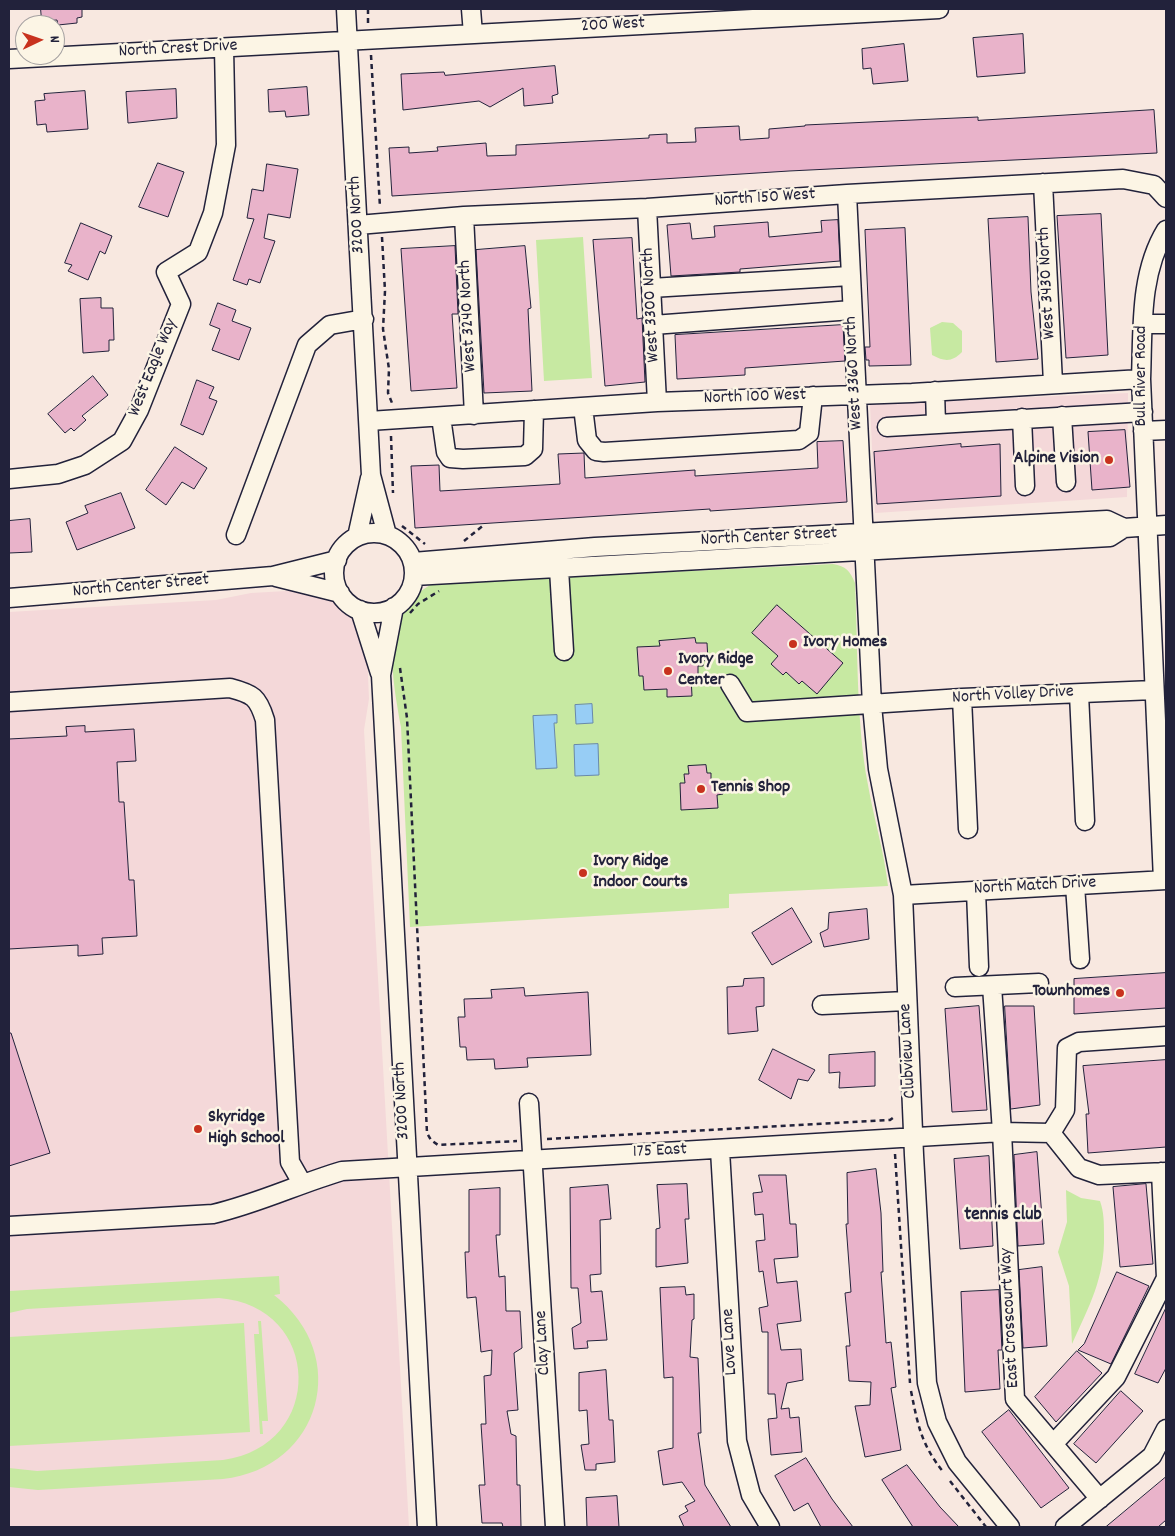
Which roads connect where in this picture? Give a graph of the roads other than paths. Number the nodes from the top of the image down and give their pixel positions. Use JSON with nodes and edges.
{"nodes":[{"id":1,"x":346,"y":9,"type":"edge"},
{"id":2,"x":471,"y":9,"type":"edge"},
{"id":3,"x":939,"y":9,"type":"edge"},
{"id":4,"x":851,"y":11,"type":"edge"},
{"id":5,"x":473,"y":34,"type":"junction"},
{"id":6,"x":348,"y":41,"type":"junction"},
{"id":7,"x":224,"y":48,"type":"junction"},
{"id":8,"x":9,"y":59,"type":"edge"},
{"id":9,"x":1043,"y":182,"type":"junction"},
{"id":10,"x":847,"y":194,"type":"junction"},
{"id":11,"x":1166,"y":198,"type":"edge"},
{"id":12,"x":647,"y":208,"type":"junction"},
{"id":13,"x":464,"y":216,"type":"junction"},
{"id":14,"x":358,"y":225,"type":"junction"},
{"id":15,"x":1166,"y":230,"type":"edge"},
{"id":16,"x":850,"y":276,"type":"junction"},
{"id":17,"x":651,"y":288,"type":"junction"},
{"id":18,"x":852,"y":310,"type":"junction"},
{"id":19,"x":364,"y":319,"type":"junction"},
{"id":20,"x":1143,"y":324,"type":"junction"},
{"id":21,"x":1166,"y":324,"type":"edge"},
{"id":22,"x":653,"y":325,"type":"junction"},
{"id":23,"x":1141,"y":379,"type":"junction"},
{"id":24,"x":1053,"y":383,"type":"junction"},
{"id":25,"x":935,"y":391,"type":"junction"},
{"id":26,"x":856,"y":395,"type":"junction"},
{"id":27,"x":813,"y":396,"type":"junction"},
{"id":28,"x":657,"y":402,"type":"junction"},
{"id":29,"x":583,"y":407,"type":"junction"},
{"id":30,"x":534,"y":410,"type":"junction"},
{"id":31,"x":1143,"y":412,"type":"junction"},
{"id":32,"x":474,"y":415,"type":"junction"},
{"id":33,"x":1062,"y":416,"type":"junction"},
{"id":34,"x":441,"y":417,"type":"junction"},
{"id":35,"x":1022,"y":418,"type":"junction"},
{"id":36,"x":369,"y":421,"type":"junction"},
{"id":37,"x":936,"y":424,"type":"junction"},
{"id":38,"x":887,"y":427,"type":"dead end"},
{"id":39,"x":1166,"y":430,"type":"edge"},
{"id":40,"x":1143,"y":431,"type":"junction"},
{"id":41,"x":371,"y":475,"type":"junction"},
{"id":42,"x":9,"y":479,"type":"edge"},
{"id":43,"x":1066,"y":482,"type":"dead end"},
{"id":44,"x":1025,"y":486,"type":"dead end"},
{"id":45,"x":1166,"y":525,"type":"edge"},
{"id":46,"x":1147,"y":526,"type":"junction"},
{"id":47,"x":1124,"y":528,"type":"junction"},
{"id":48,"x":394,"y":530,"type":"junction"},
{"id":49,"x":863,"y":533,"type":"junction"},
{"id":50,"x":236,"y":535,"type":"dead end"},
{"id":51,"x":356,"y":537,"type":"junction"},
{"id":52,"x":864,"y":552,"type":"junction"},
{"id":53,"x":336,"y":560,"type":"junction"},
{"id":54,"x":559,"y":568,"type":"junction"},
{"id":55,"x":413,"y":569,"type":"junction"},
{"id":56,"x":273,"y":576,"type":"junction"},
{"id":57,"x":340,"y":593,"type":"junction"},
{"id":58,"x":9,"y":598,"type":"edge"},
{"id":59,"x":360,"y":610,"type":"junction"},
{"id":60,"x":399,"y":613,"type":"junction"},
{"id":61,"x":564,"y":651,"type":"dead end"},
{"id":62,"x":381,"y":675,"type":"junction"},
{"id":63,"x":730,"y":684,"type":"dead end"},
{"id":64,"x":1154,"y":690,"type":"junction"},
{"id":65,"x":1079,"y":694,"type":"junction"},
{"id":66,"x":962,"y":698,"type":"junction"},
{"id":67,"x":9,"y":702,"type":"edge"},
{"id":68,"x":872,"y":705,"type":"junction"},
{"id":69,"x":1085,"y":821,"type":"dead end"},
{"id":70,"x":968,"y":829,"type":"dead end"},
{"id":71,"x":1165,"y":880,"type":"edge"},
{"id":72,"x":1075,"y":885,"type":"junction"},
{"id":73,"x":976,"y":891,"type":"junction"},
{"id":74,"x":903,"y":895,"type":"junction"},
{"id":75,"x":1080,"y":960,"type":"dead end"},
{"id":76,"x":979,"y":967,"type":"dead end"},
{"id":77,"x":1039,"y":982,"type":"dead end"},
{"id":78,"x":992,"y":986,"type":"junction"},
{"id":79,"x":955,"y":987,"type":"dead end"},
{"id":80,"x":906,"y":1001,"type":"junction"},
{"id":81,"x":822,"y":1005,"type":"dead end"},
{"id":82,"x":1166,"y":1036,"type":"edge"},
{"id":83,"x":529,"y":1103,"type":"dead end"},
{"id":84,"x":1002,"y":1132,"type":"junction"},
{"id":85,"x":1051,"y":1133,"type":"junction"},
{"id":86,"x":913,"y":1137,"type":"junction"},
{"id":87,"x":720,"y":1150,"type":"junction"},
{"id":88,"x":533,"y":1160,"type":"junction"},
{"id":89,"x":406,"y":1166,"type":"junction"},
{"id":90,"x":1163,"y":1172,"type":"edge"},
{"id":91,"x":302,"y":1183,"type":"junction"},
{"id":92,"x":9,"y":1226,"type":"edge"},
{"id":93,"x":1166,"y":1429,"type":"edge"},
{"id":94,"x":1054,"y":1442,"type":"junction"},
{"id":95,"x":1100,"y":1499,"type":"junction"},
{"id":96,"x":427,"y":1527,"type":"edge"},
{"id":97,"x":555,"y":1527,"type":"edge"},
{"id":98,"x":770,"y":1527,"type":"edge"},
{"id":99,"x":1010,"y":1527,"type":"edge"},
{"id":100,"x":1065,"y":1527,"type":"edge"}],
"edges":[{"from":1,"to":6,"type":"street","name":"3200 North"},
{"from":2,"to":5,"type":"street"},
{"from":3,"to":4,"type":"street","name":"200 West"},
{"from":4,"to":5,"type":"street","name":"200 West"},
{"from":5,"to":6,"type":"street","name":"200 West"},
{"from":6,"to":7,"type":"street","name":"North Crest Drive"},
{"from":6,"to":14,"type":"street","name":"3200 North"},
{"from":7,"to":8,"type":"street","name":"North Crest Drive"},
{"from":7,"to":42,"type":"street","name":"West Eagle Way"},
{"from":9,"to":10,"type":"street","name":"North 150 West"},
{"from":9,"to":11,"type":"street","name":"North 150 West"},
{"from":9,"to":24,"type":"street","name":"West 3430 North"},
{"from":10,"to":12,"type":"street","name":"North 150 West"},
{"from":10,"to":16,"type":"street","name":"West 3360 North"},
{"from":12,"to":13,"type":"street","name":"North 150 West"},
{"from":12,"to":17,"type":"street","name":"West 3300 North"},
{"from":13,"to":14,"type":"street","name":"North 150 West"},
{"from":13,"to":32,"type":"street","name":"West 3240 North"},
{"from":14,"to":19,"type":"street","name":"3200 North"},
{"from":15,"to":20,"type":"street","name":"Bull River Road"},
{"from":16,"to":17,"type":"street"},
{"from":16,"to":18,"type":"street","name":"West 3360 North"},
{"from":17,"to":22,"type":"street","name":"West 3300 North"},
{"from":18,"to":22,"type":"street"},
{"from":18,"to":26,"type":"street","name":"West 3360 North"},
{"from":19,"to":36,"type":"street","name":"3200 North"},
{"from":19,"to":50,"type":"street"},
{"from":20,"to":21,"type":"street"},
{"from":20,"to":23,"type":"street","name":"Bull River Road"},
{"from":22,"to":28,"type":"street","name":"West 3300 North"},
{"from":23,"to":24,"type":"street","name":"North 100 West"},
{"from":23,"to":31,"type":"street","name":"Bull River Road"},
{"from":24,"to":25,"type":"street","name":"North 100 West"},
{"from":25,"to":26,"type":"street","name":"North 100 West"},
{"from":25,"to":37,"type":"street"},
{"from":26,"to":27,"type":"street","name":"North 100 West"},
{"from":26,"to":49,"type":"street","name":"West 3360 North"},
{"from":27,"to":28,"type":"street","name":"North 100 West"},
{"from":27,"to":29,"type":"street"},
{"from":28,"to":29,"type":"street","name":"North 100 West"},
{"from":29,"to":30,"type":"street","name":"North 100 West"},
{"from":30,"to":32,"type":"street","name":"North 100 West"},
{"from":30,"to":34,"type":"street"},
{"from":31,"to":33,"type":"street"},
{"from":31,"to":40,"type":"street","name":"Bull River Road"},
{"from":32,"to":34,"type":"street","name":"North 100 West"},
{"from":33,"to":35,"type":"street"},
{"from":33,"to":43,"type":"street"},
{"from":34,"to":36,"type":"street","name":"North 100 West"},
{"from":35,"to":37,"type":"street"},
{"from":35,"to":44,"type":"street"},
{"from":36,"to":41,"type":"street","name":"3200 North"},
{"from":37,"to":38,"type":"street"},
{"from":39,"to":40,"type":"street"},
{"from":40,"to":46,"type":"street","name":"Bull River Road"},
{"from":41,"to":48,"type":"street"},
{"from":41,"to":51,"type":"street"},
{"from":45,"to":46,"type":"street","name":"North Center Street"},
{"from":46,"to":47,"type":"street","name":"North Center Street"},
{"from":46,"to":64,"type":"street","name":"Bull River Road"},
{"from":47,"to":49,"type":"street","name":"North Center Street"},
{"from":47,"to":52,"type":"street","name":"North Center Street"},
{"from":48,"to":51,"type":"street"},
{"from":48,"to":55,"type":"street"},
{"from":49,"to":52,"type":"street","name":"West 3360 North"},
{"from":49,"to":55,"type":"street","name":"North Center Street"},
{"from":51,"to":53,"type":"street"},
{"from":52,"to":54,"type":"street","name":"North Center Street"},
{"from":52,"to":68,"type":"street","name":"Clubview Lane"},
{"from":53,"to":56,"type":"street"},
{"from":53,"to":57,"type":"street"},
{"from":54,"to":55,"type":"street","name":"North Center Street"},
{"from":54,"to":61,"type":"street"},
{"from":55,"to":60,"type":"street"},
{"from":56,"to":57,"type":"street"},
{"from":56,"to":58,"type":"street","name":"North Center Street"},
{"from":57,"to":59,"type":"street"},
{"from":59,"to":60,"type":"street"},
{"from":59,"to":62,"type":"street"},
{"from":60,"to":62,"type":"street"},
{"from":62,"to":89,"type":"street","name":"3200 North"},
{"from":63,"to":68,"type":"street","name":"North Volley Drive"},
{"from":64,"to":65,"type":"street","name":"North Volley Drive"},
{"from":64,"to":71,"type":"street","name":"Bull River Road"},
{"from":65,"to":66,"type":"street","name":"North Volley Drive"},
{"from":65,"to":69,"type":"street"},
{"from":66,"to":68,"type":"street","name":"North Volley Drive"},
{"from":66,"to":70,"type":"street"},
{"from":67,"to":91,"type":"street"},
{"from":68,"to":74,"type":"street","name":"Clubview Lane"},
{"from":71,"to":72,"type":"street","name":"North Match Drive"},
{"from":72,"to":73,"type":"street","name":"North Match Drive"},
{"from":72,"to":75,"type":"street"},
{"from":73,"to":74,"type":"street","name":"North Match Drive"},
{"from":73,"to":76,"type":"street"},
{"from":74,"to":80,"type":"street","name":"Clubview Lane"},
{"from":77,"to":78,"type":"street"},
{"from":78,"to":79,"type":"street"},
{"from":78,"to":84,"type":"street","name":"East Crosscourt Way"},
{"from":80,"to":81,"type":"street"},
{"from":80,"to":86,"type":"street","name":"Clubview Lane"},
{"from":82,"to":85,"type":"street"},
{"from":83,"to":88,"type":"street","name":"Clay Lane"},
{"from":84,"to":85,"type":"street","name":"175 East"},
{"from":84,"to":86,"type":"street","name":"175 East"},
{"from":84,"to":94,"type":"street","name":"East Crosscourt Way"},
{"from":85,"to":90,"type":"street"},
{"from":86,"to":87,"type":"street","name":"175 East"},
{"from":86,"to":99,"type":"street","name":"Clubview Lane"},
{"from":87,"to":88,"type":"street","name":"175 East"},
{"from":87,"to":98,"type":"street","name":"Love Lane"},
{"from":88,"to":89,"type":"street","name":"175 East"},
{"from":88,"to":97,"type":"street","name":"Clay Lane"},
{"from":89,"to":91,"type":"street","name":"175 East"},
{"from":89,"to":96,"type":"street","name":"3200 North"},
{"from":90,"to":94,"type":"street"},
{"from":91,"to":92,"type":"street","name":"175 East"},
{"from":93,"to":95,"type":"street"},
{"from":94,"to":95,"type":"street","name":"East Crosscourt Way"},
{"from":95,"to":100,"type":"street"}]}
